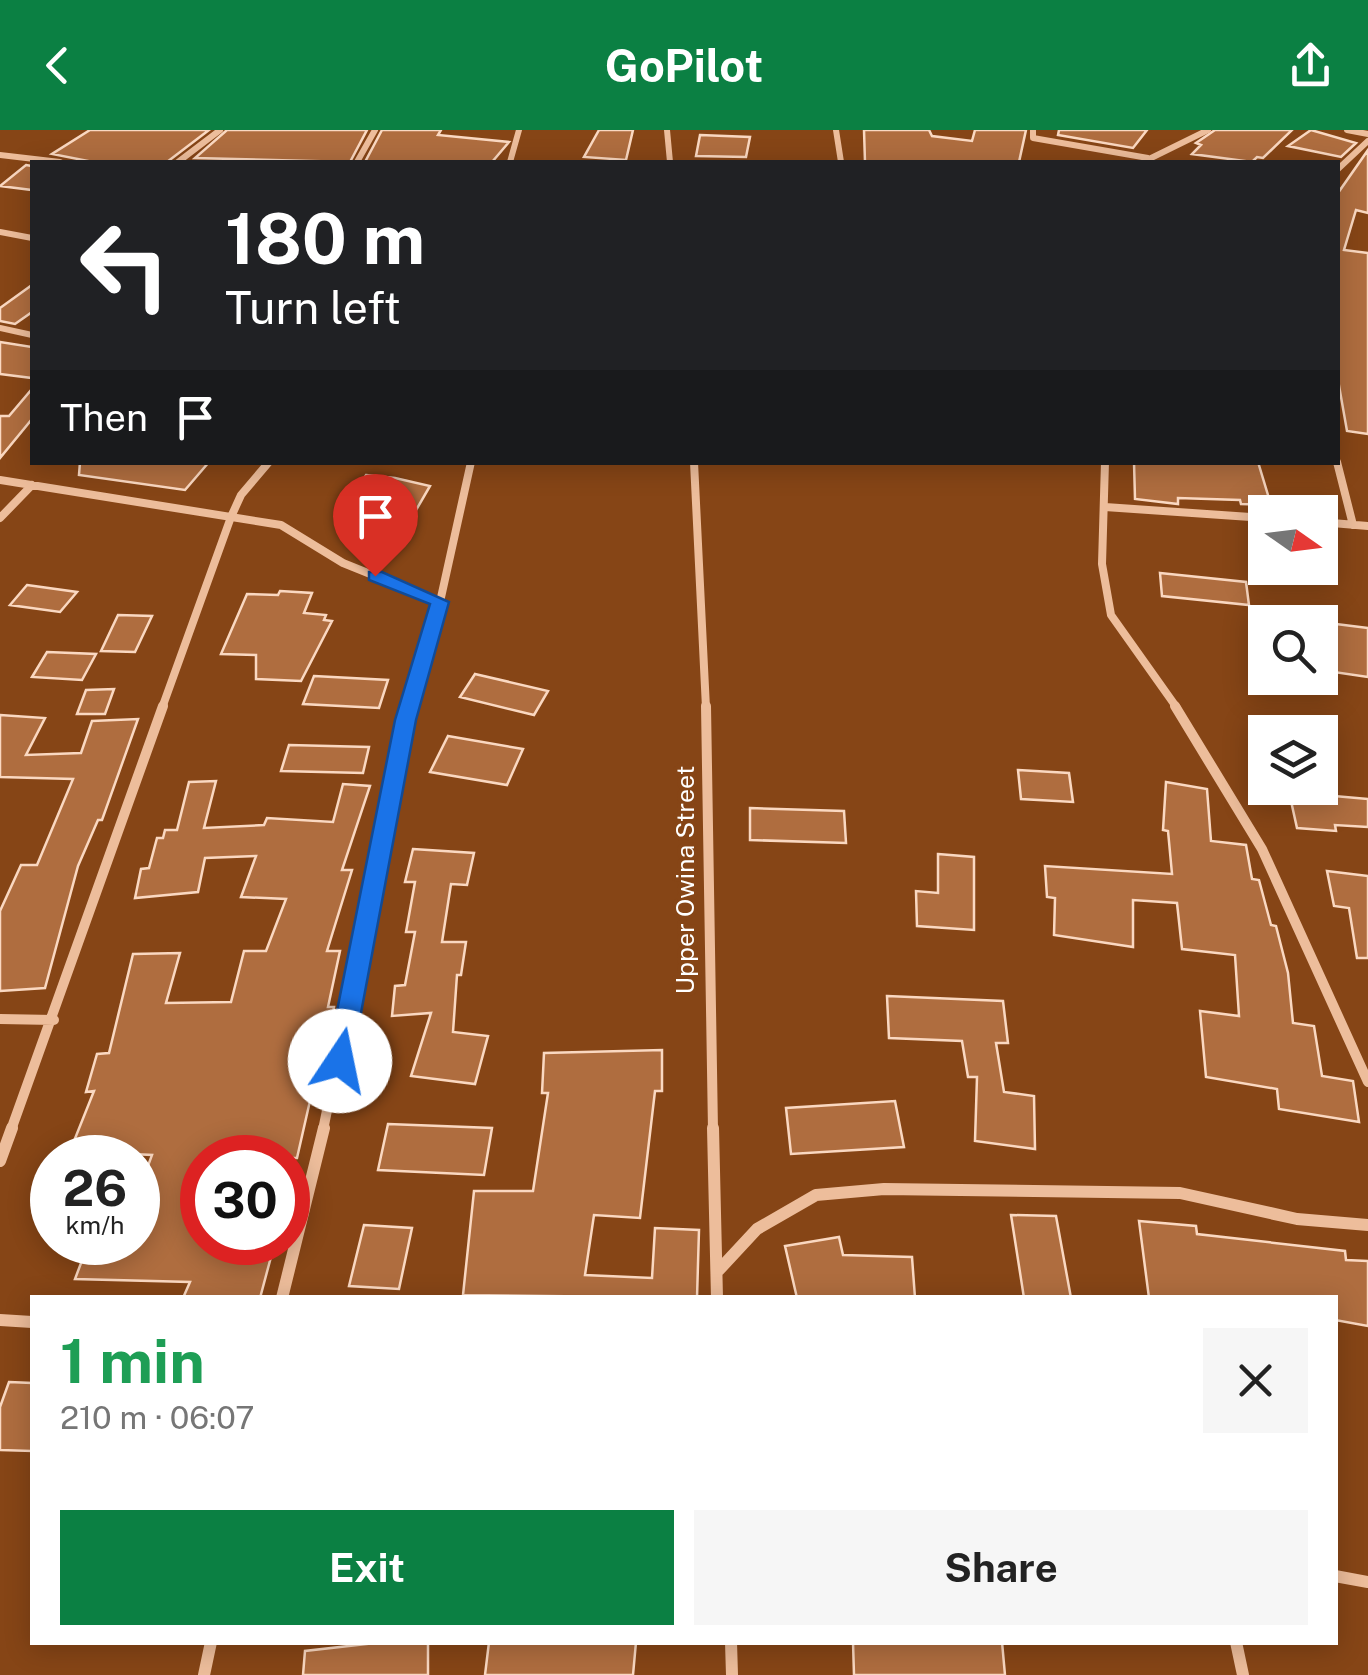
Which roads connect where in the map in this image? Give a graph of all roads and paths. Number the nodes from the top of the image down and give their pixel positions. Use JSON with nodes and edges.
{"nodes":[{"id":1,"x":220,"y":130,"type":"edge"},
{"id":2,"x":375,"y":130,"type":"edge"},
{"id":3,"x":520,"y":130,"type":"edge"},
{"id":4,"x":667,"y":130,"type":"edge"},
{"id":5,"x":836,"y":130,"type":"edge"},
{"id":6,"x":1033,"y":130,"type":"edge"},
{"id":7,"x":1208,"y":130,"type":"edge"},
{"id":8,"x":1347,"y":130,"type":"edge"},
{"id":9,"x":1368,"y":137,"type":"edge"},
{"id":10,"x":0,"y":155,"type":"edge"},
{"id":11,"x":43,"y":160,"type":"edge"},
{"id":12,"x":181,"y":160,"type":"edge"},
{"id":13,"x":358,"y":160,"type":"edge"},
{"id":14,"x":511,"y":160,"type":"edge"},
{"id":15,"x":670,"y":160,"type":"edge"},
{"id":16,"x":841,"y":160,"type":"edge"},
{"id":17,"x":1145,"y":160,"type":"edge"},
{"id":18,"x":1340,"y":167,"type":"edge"},
{"id":19,"x":0,"y":232,"type":"edge"},
{"id":20,"x":30,"y":238,"type":"edge"},
{"id":21,"x":0,"y":328,"type":"edge"},
{"id":22,"x":30,"y":334,"type":"edge"},
{"id":23,"x":266,"y":465,"type":"edge"},
{"id":24,"x":470,"y":465,"type":"edge"},
{"id":25,"x":694,"y":465,"type":"edge"},
{"id":26,"x":1106,"y":465,"type":"edge"},
{"id":27,"x":1338,"y":465,"type":"edge"},
{"id":28,"x":0,"y":480,"type":"edge"},
{"id":29,"x":32,"y":485,"type":"junction"},
{"id":30,"x":1105,"y":507,"type":"junction"},
{"id":31,"x":231,"y":517,"type":"junction"},
{"id":32,"x":1248,"y":517,"type":"edge"},
{"id":33,"x":0,"y":518,"type":"edge"},
{"id":34,"x":1338,"y":524,"type":"edge"},
{"id":35,"x":1353,"y":525,"type":"junction"},
{"id":36,"x":1368,"y":526,"type":"edge"},
{"id":37,"x":440,"y":602,"type":"junction"},
{"id":38,"x":0,"y":1020,"type":"edge"},
{"id":39,"x":54,"y":1020,"type":"junction"},
{"id":40,"x":1368,"y":1082,"type":"edge"},
{"id":41,"x":0,"y":1161,"type":"edge"},
{"id":42,"x":1368,"y":1225,"type":"edge"},
{"id":43,"x":716,"y":1273,"type":"junction"},
{"id":44,"x":283,"y":1295,"type":"edge"},
{"id":45,"x":717,"y":1295,"type":"edge"},
{"id":46,"x":0,"y":1320,"type":"edge"},
{"id":47,"x":30,"y":1322,"type":"edge"},
{"id":48,"x":1338,"y":1577,"type":"edge"},
{"id":49,"x":1368,"y":1582,"type":"edge"},
{"id":50,"x":209,"y":1645,"type":"edge"},
{"id":51,"x":731,"y":1645,"type":"edge"},
{"id":52,"x":1237,"y":1645,"type":"edge"},
{"id":53,"x":204,"y":1675,"type":"edge"},
{"id":54,"x":732,"y":1675,"type":"edge"},
{"id":55,"x":1243,"y":1675,"type":"edge"}],
"edges":[{"from":1,"to":12,"type":"street"},
{"from":2,"to":13,"type":"street"},
{"from":3,"to":14,"type":"street"},
{"from":4,"to":15,"type":"street"},
{"from":5,"to":16,"type":"street"},
{"from":6,"to":17,"type":"street"},
{"from":7,"to":17,"type":"street"},
{"from":8,"to":9,"type":"street"},
{"from":9,"to":18,"type":"street"},
{"from":10,"to":11,"type":"street"},
{"from":19,"to":20,"type":"street"},
{"from":21,"to":22,"type":"street"},
{"from":23,"to":31,"type":"street"},
{"from":24,"to":37,"type":"street"},
{"from":25,"to":43,"type":"street","name":"Upper Owina Street"},
{"from":26,"to":30,"type":"street"},
{"from":27,"to":35,"type":"street"},
{"from":28,"to":29,"type":"street"},
{"from":29,"to":31,"type":"street"},
{"from":29,"to":33,"type":"street"},
{"from":30,"to":32,"type":"street"},
{"from":30,"to":40,"type":"street"},
{"from":31,"to":37,"type":"street"},
{"from":31,"to":39,"type":"street"},
{"from":34,"to":35,"type":"street"},
{"from":35,"to":36,"type":"street"},
{"from":37,"to":44,"type":"street"},
{"from":38,"to":39,"type":"street"},
{"from":39,"to":41,"type":"street"},
{"from":42,"to":43,"type":"street"},
{"from":43,"to":45,"type":"street","name":"Upper Owina Street"},
{"from":46,"to":47,"type":"street"},
{"from":48,"to":49,"type":"street"},
{"from":50,"to":53,"type":"street"},
{"from":51,"to":54,"type":"street"},
{"from":52,"to":55,"type":"street"}]}
